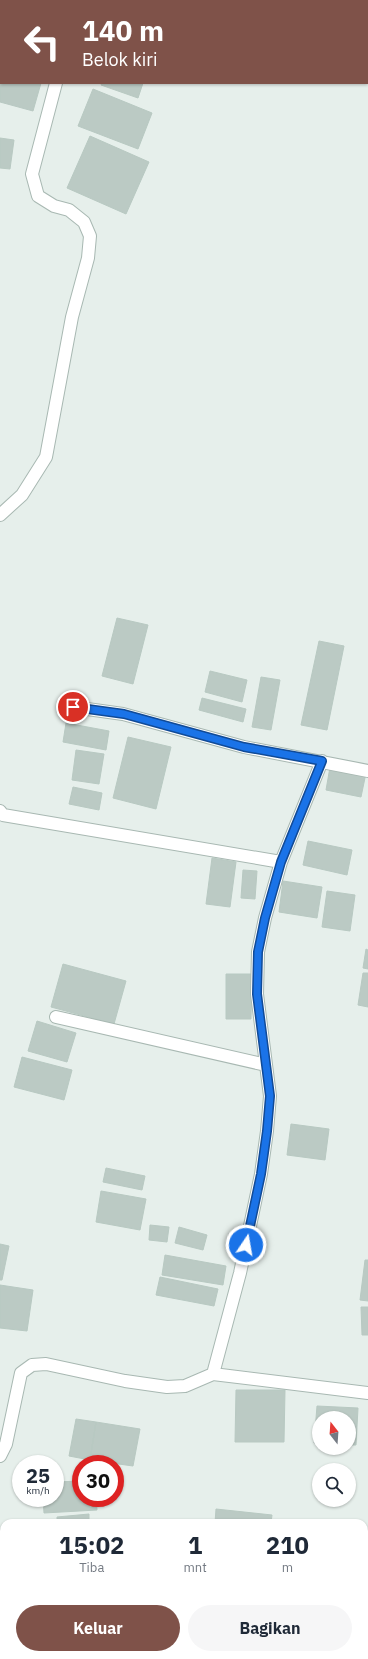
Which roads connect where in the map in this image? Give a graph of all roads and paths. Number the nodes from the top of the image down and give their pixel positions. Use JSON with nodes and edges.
{"nodes":[{"id":1,"x":56,"y":84,"type":"edge"},
{"id":2,"x":0,"y":515,"type":"edge"},
{"id":3,"x":73,"y":707,"type":"dead end"},
{"id":4,"x":322,"y":761,"type":"junction"},
{"id":5,"x":368,"y":771,"type":"edge"},
{"id":6,"x":0,"y":811,"type":"edge"},
{"id":7,"x":281,"y":862,"type":"junction"},
{"id":8,"x":56,"y":1017,"type":"dead end"},
{"id":9,"x":266,"y":1065,"type":"junction"},
{"id":10,"x":213,"y":1374,"type":"junction"},
{"id":11,"x":368,"y":1393,"type":"edge"},
{"id":12,"x":0,"y":1456,"type":"edge"}],
"edges":[{"from":1,"to":2,"type":"street"},
{"from":3,"to":4,"type":"street"},
{"from":4,"to":5,"type":"street"},
{"from":4,"to":7,"type":"street"},
{"from":6,"to":7,"type":"street"},
{"from":7,"to":9,"type":"street"},
{"from":8,"to":9,"type":"street"},
{"from":9,"to":10,"type":"street"},
{"from":10,"to":11,"type":"street"},
{"from":10,"to":12,"type":"street"}]}
